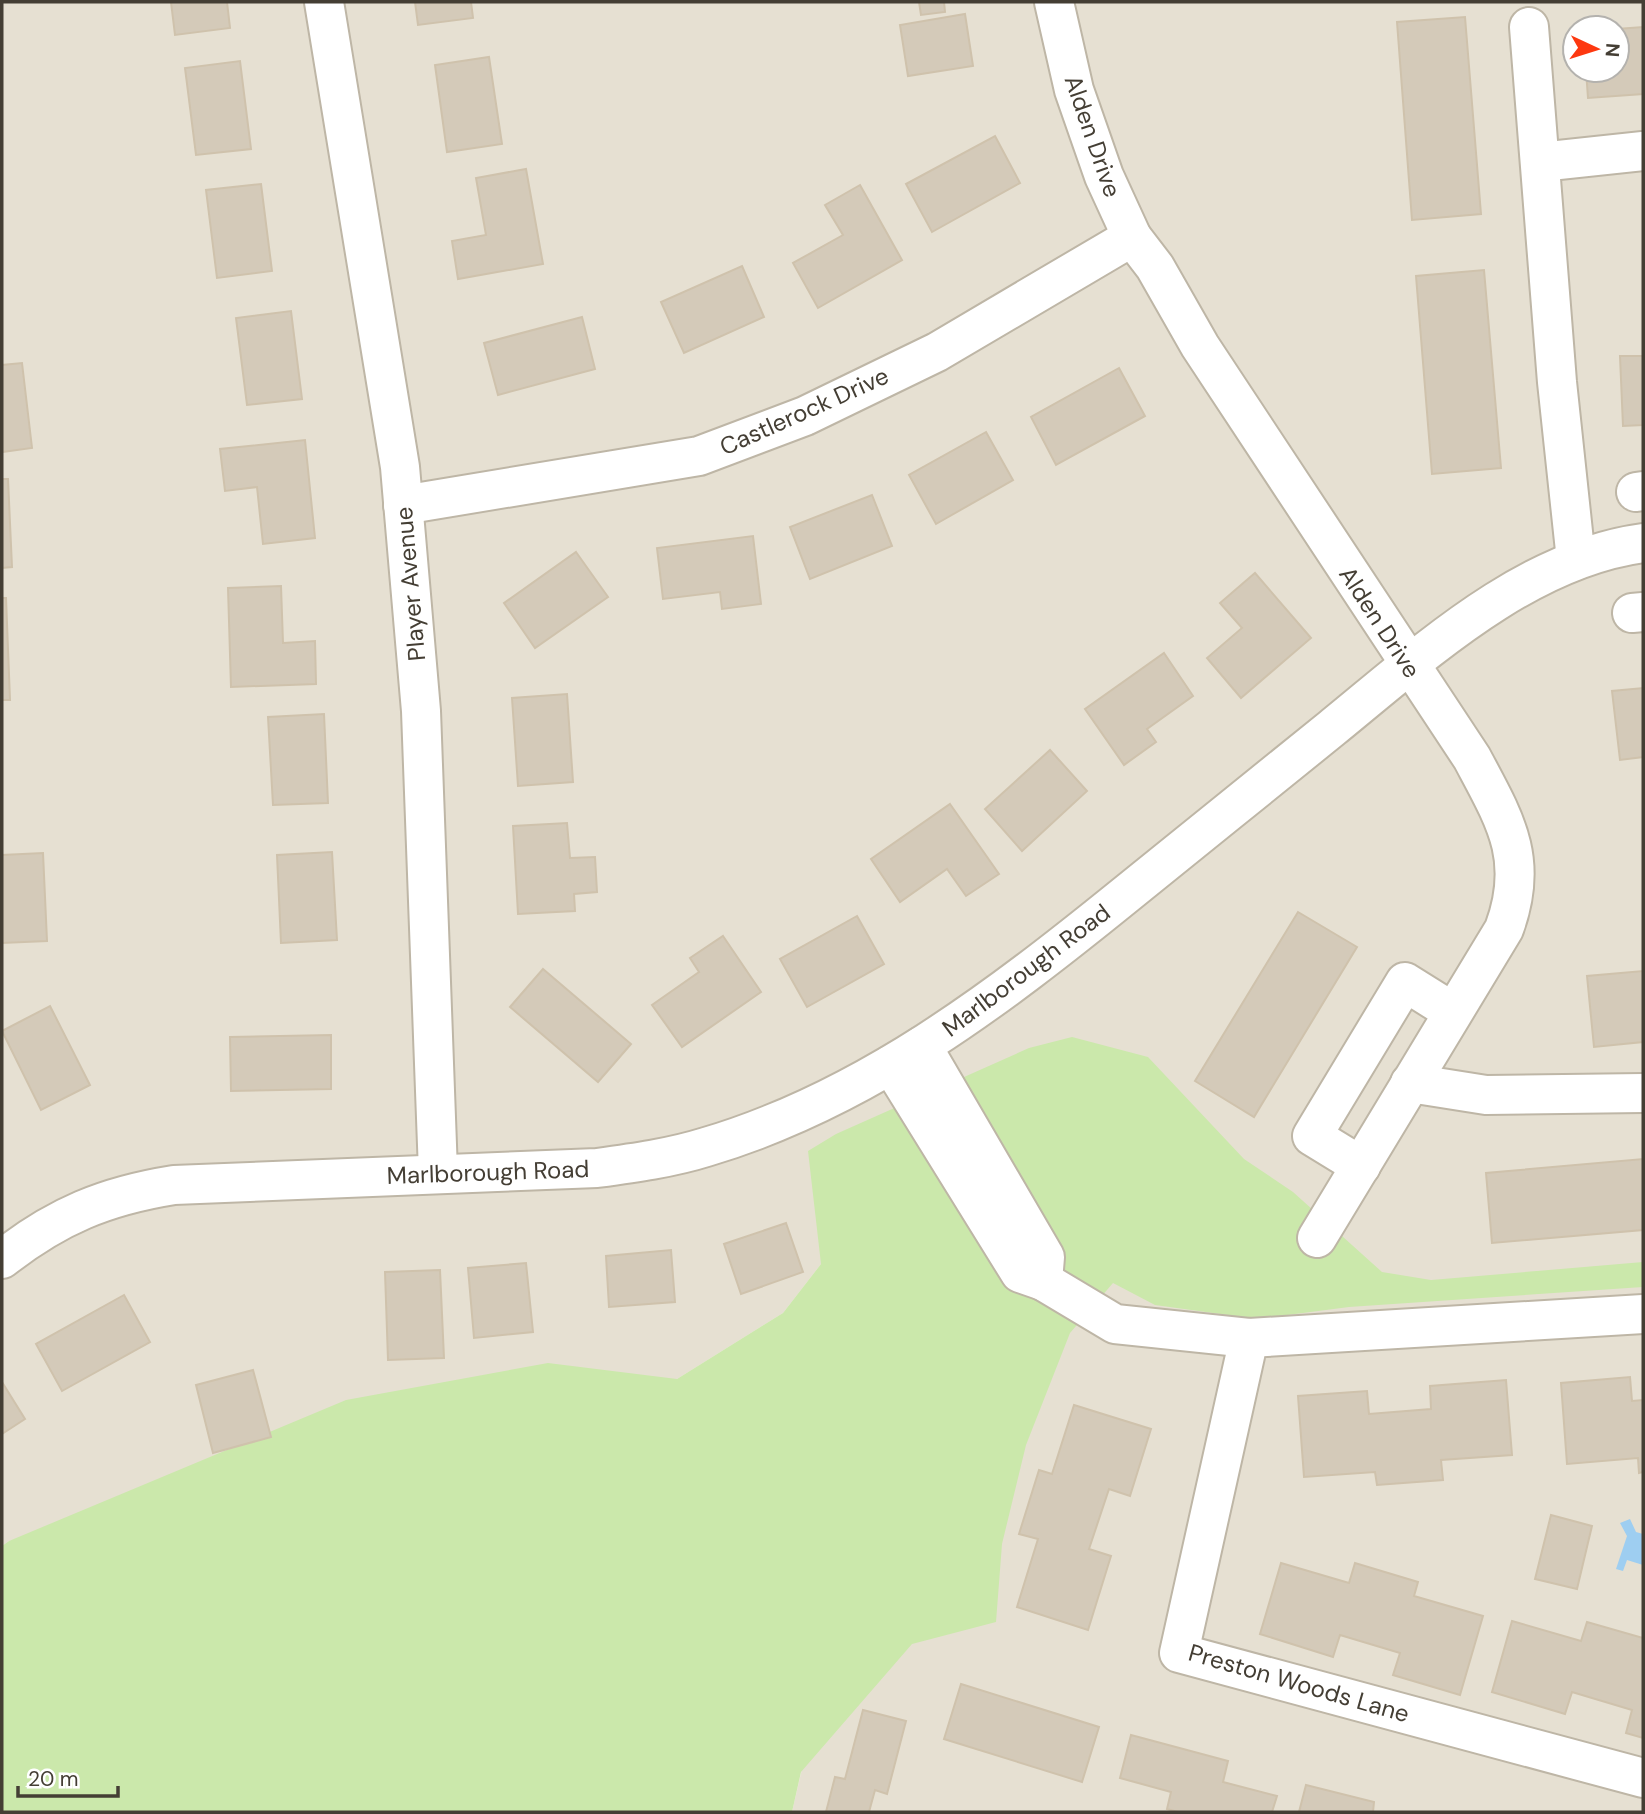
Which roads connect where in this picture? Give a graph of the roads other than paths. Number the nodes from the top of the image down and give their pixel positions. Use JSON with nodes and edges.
{"nodes":[{"id":1,"x":324,"y":2,"type":"edge"},
{"id":2,"x":1054,"y":2,"type":"edge"},
{"id":3,"x":1529,"y":27,"type":"dead end"},
{"id":4,"x":1643,"y":151,"type":"edge"},
{"id":5,"x":1540,"y":162,"type":"junction"},
{"id":6,"x":1132,"y":237,"type":"junction"},
{"id":7,"x":402,"y":505,"type":"junction"},
{"id":8,"x":1643,"y":543,"type":"edge"},
{"id":9,"x":1576,"y":560,"type":"junction"},
{"id":10,"x":1408,"y":666,"type":"junction"},
{"id":11,"x":1453,"y":1012,"type":"junction"},
{"id":12,"x":907,"y":1056,"type":"junction"},
{"id":13,"x":1410,"y":1083,"type":"junction"},
{"id":14,"x":1643,"y":1093,"type":"edge"},
{"id":15,"x":1361,"y":1166,"type":"junction"},
{"id":16,"x":438,"y":1172,"type":"junction"},
{"id":17,"x":1317,"y":1238,"type":"dead end"},
{"id":18,"x":2,"y":1259,"type":"edge"},
{"id":19,"x":1643,"y":1314,"type":"edge"},
{"id":20,"x":1249,"y":1338,"type":"junction"},
{"id":21,"x":1643,"y":1778,"type":"edge"}],
"edges":[{"from":1,"to":7,"type":"street","name":"Player Avenue"},
{"from":2,"to":6,"type":"street","name":"Alden Drive"},
{"from":3,"to":5,"type":"street"},
{"from":4,"to":5,"type":"street"},
{"from":5,"to":9,"type":"street"},
{"from":6,"to":7,"type":"street","name":"Castlerock Drive"},
{"from":6,"to":10,"type":"street","name":"Alden Drive"},
{"from":7,"to":16,"type":"street","name":"Player Avenue"},
{"from":8,"to":9,"type":"street","name":"Marlborough Road"},
{"from":9,"to":10,"type":"street","name":"Marlborough Road"},
{"from":10,"to":11,"type":"street","name":"Alden Drive"},
{"from":10,"to":12,"type":"street","name":"Marlborough Road"},
{"from":11,"to":13,"type":"street","name":"Alden Drive"},
{"from":11,"to":15,"type":"street"},
{"from":12,"to":16,"type":"street","name":"Marlborough Road"},
{"from":12,"to":20,"type":"street"},
{"from":13,"to":14,"type":"street"},
{"from":13,"to":15,"type":"street","name":"Alden Drive"},
{"from":15,"to":17,"type":"street","name":"Alden Drive"},
{"from":16,"to":18,"type":"street","name":"Marlborough Road"},
{"from":19,"to":20,"type":"street"},
{"from":20,"to":21,"type":"street","name":"Preston Woods Lane"}]}
